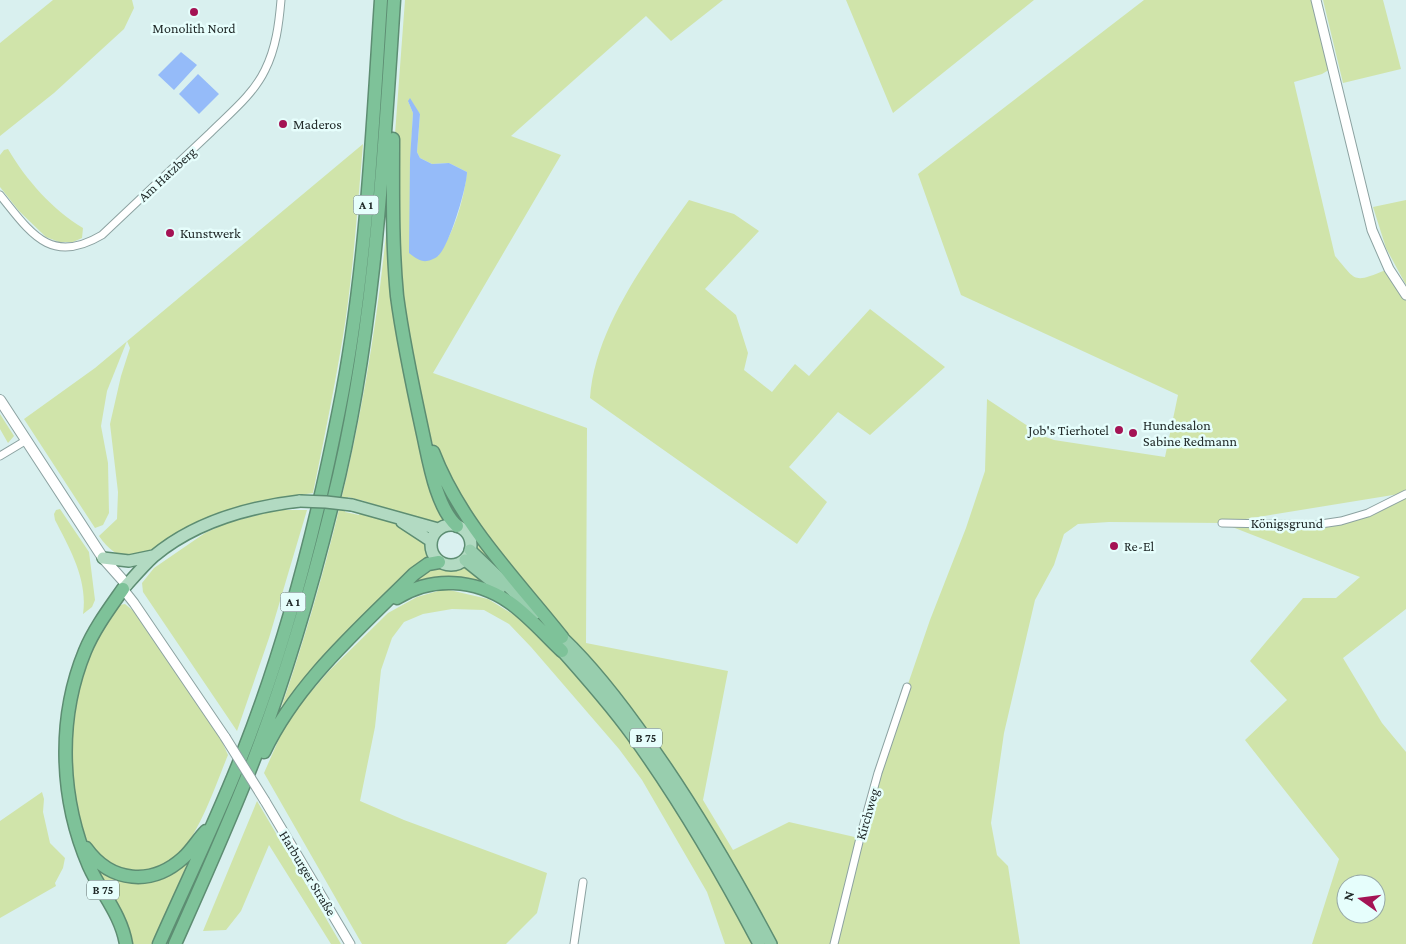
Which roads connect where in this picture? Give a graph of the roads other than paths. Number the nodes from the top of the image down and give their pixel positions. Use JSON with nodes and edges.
{"nodes":[{"id":1,"x":281,"y":0,"type":"edge"},
{"id":2,"x":382,"y":0,"type":"edge"},
{"id":3,"x":394,"y":0,"type":"edge"},
{"id":4,"x":1316,"y":0,"type":"edge"},
{"id":5,"x":389,"y":82,"type":"junction"},
{"id":6,"x":0,"y":195,"type":"edge"},
{"id":7,"x":1406,"y":295,"type":"edge"},
{"id":8,"x":415,"y":399,"type":"junction"},
{"id":9,"x":0,"y":400,"type":"edge"},
{"id":10,"x":25,"y":441,"type":"junction"},
{"id":11,"x":0,"y":456,"type":"edge"},
{"id":12,"x":1406,"y":494,"type":"edge"},
{"id":13,"x":392,"y":515,"type":"junction"},
{"id":14,"x":1222,"y":523,"type":"dead end"},
{"id":15,"x":458,"y":526,"type":"junction"},
{"id":16,"x":438,"y":529,"type":"junction"},
{"id":17,"x":431,"y":541,"type":"junction"},
{"id":18,"x":155,"y":555,"type":"junction"},
{"id":19,"x":468,"y":555,"type":"junction"},
{"id":20,"x":103,"y":558,"type":"junction"},
{"id":21,"x":439,"y":562,"type":"junction"},
{"id":22,"x":125,"y":587,"type":"junction"},
{"id":23,"x":368,"y":621,"type":"junction"},
{"id":24,"x":562,"y":637,"type":"junction"},
{"id":25,"x":562,"y":651,"type":"junction"},
{"id":26,"x":907,"y":687,"type":"dead end"},
{"id":27,"x":216,"y":819,"type":"junction"},
{"id":28,"x":78,"y":835,"type":"junction"},
{"id":29,"x":223,"y":835,"type":"junction"},
{"id":30,"x":582,"y":882,"type":"dead end"},
{"id":31,"x":126,"y":944,"type":"edge"},
{"id":32,"x":159,"y":944,"type":"edge"},
{"id":33,"x":175,"y":944,"type":"edge"},
{"id":34,"x":350,"y":944,"type":"edge"},
{"id":35,"x":574,"y":944,"type":"edge"},
{"id":36,"x":759,"y":944,"type":"edge"},
{"id":37,"x":771,"y":944,"type":"edge"},
{"id":38,"x":834,"y":944,"type":"edge"}],
"edges":[{"from":1,"to":6,"type":"street","name":"Am Hatzberg"},
{"from":2,"to":27,"type":"highway","number":"A 1"},
{"from":3,"to":5,"type":"highway","number":"A 1"},
{"from":4,"to":7,"type":"street"},
{"from":5,"to":8,"type":"highway"},
{"from":5,"to":29,"type":"highway","number":"A 1"},
{"from":8,"to":15,"type":"highway"},
{"from":8,"to":24,"type":"highway"},
{"from":9,"to":10,"type":"main road"},
{"from":10,"to":11,"type":"street"},
{"from":10,"to":20,"type":"main road"},
{"from":12,"to":14,"type":"street","name":"Königsgrund"},
{"from":13,"to":16,"type":"main road"},
{"from":13,"to":17,"type":"main road"},
{"from":13,"to":18,"type":"main road","bridge":true},
{"from":15,"to":16,"type":"main road"},
{"from":15,"to":19,"type":"main road","number":"B 75"},
{"from":16,"to":17,"type":"main road"},
{"from":17,"to":21,"type":"main road"},
{"from":18,"to":20,"type":"main road"},
{"from":18,"to":22,"type":"main road"},
{"from":19,"to":21,"type":"main road"},
{"from":19,"to":24,"type":"highway","number":"B 75"},
{"from":19,"to":25,"type":"highway","number":"B 75"},
{"from":20,"to":22,"type":"main road"},
{"from":21,"to":23,"type":"highway"},
{"from":22,"to":28,"type":"highway"},
{"from":22,"to":34,"type":"street","name":"Harburger Straße","bridge":true},
{"from":23,"to":25,"type":"highway"},
{"from":23,"to":29,"type":"highway"},
{"from":24,"to":37,"type":"highway","number":"B 75"},
{"from":25,"to":36,"type":"highway","number":"B 75"},
{"from":26,"to":38,"type":"street","name":"Kirchweg"},
{"from":27,"to":28,"type":"highway"},
{"from":27,"to":32,"type":"highway","number":"A 1"},
{"from":28,"to":31,"type":"highway","number":"B 75"},
{"from":29,"to":33,"type":"highway","number":"A 1"},
{"from":30,"to":35,"type":"street"}]}
